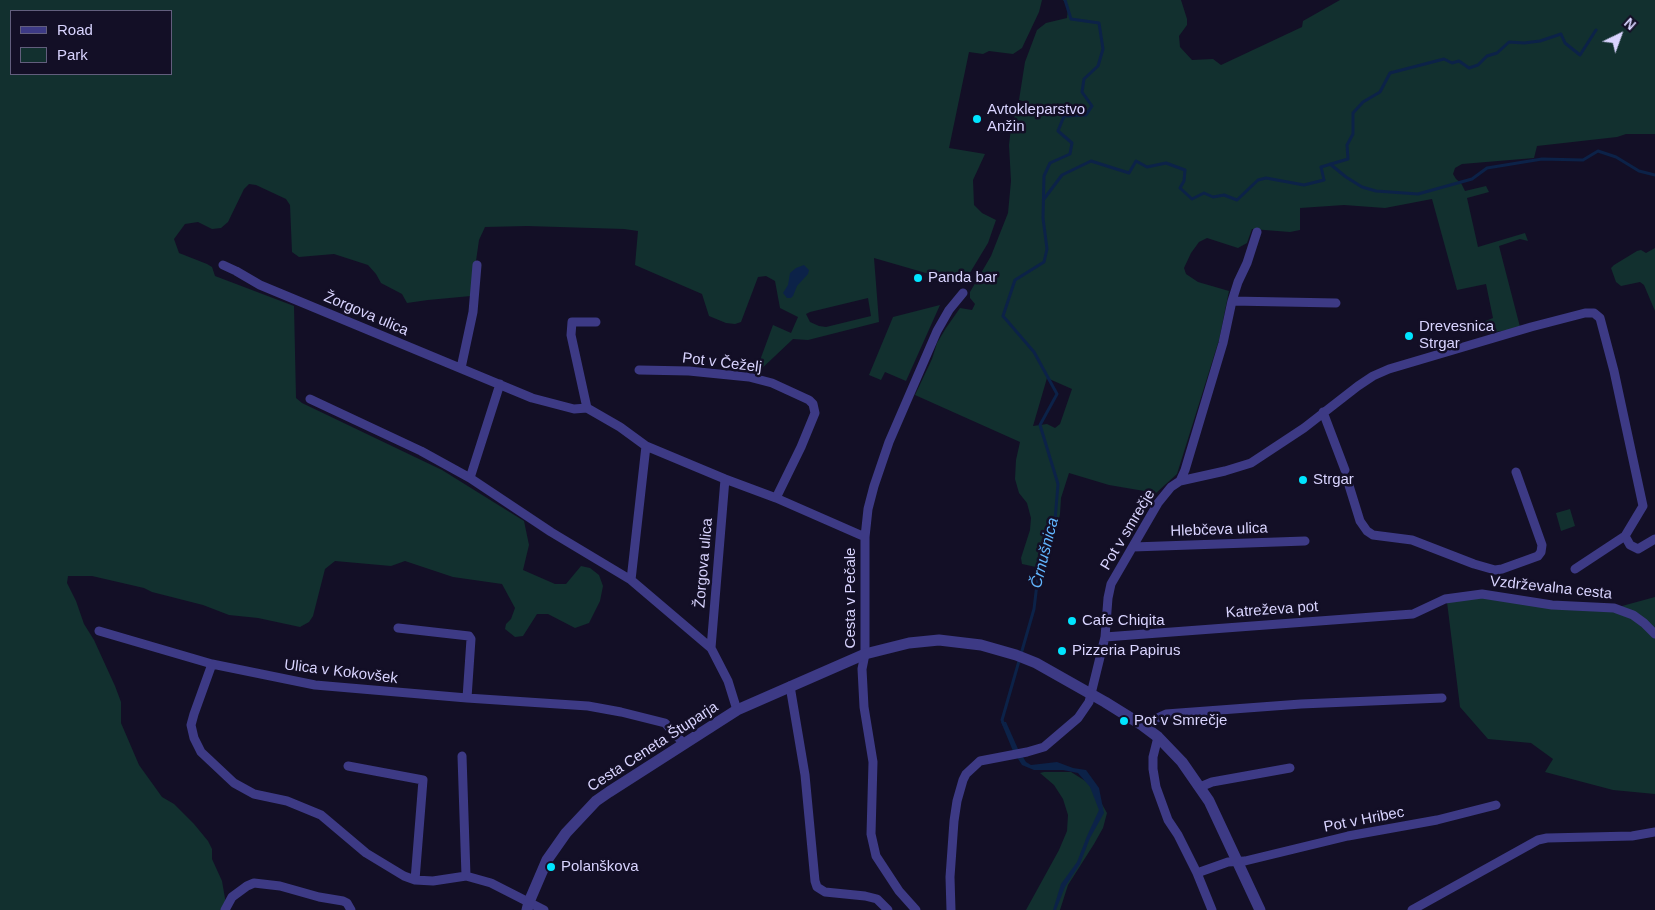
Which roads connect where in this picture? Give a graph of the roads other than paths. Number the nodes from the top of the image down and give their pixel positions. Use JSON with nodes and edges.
{"nodes":[{"id":1,"x":1257,"y":232,"type":"dead end"},
{"id":2,"x":477,"y":265,"type":"dead end"},
{"id":3,"x":223,"y":266,"type":"dead end"},
{"id":4,"x":963,"y":293,"type":"dead end"},
{"id":5,"x":1232,"y":301,"type":"junction"},
{"id":6,"x":1336,"y":303,"type":"dead end"},
{"id":7,"x":596,"y":322,"type":"dead end"},
{"id":8,"x":461,"y":368,"type":"junction"},
{"id":9,"x":639,"y":370,"type":"dead end"},
{"id":10,"x":500,"y":384,"type":"junction"},
{"id":11,"x":310,"y":399,"type":"dead end"},
{"id":12,"x":587,"y":408,"type":"junction"},
{"id":13,"x":1323,"y":412,"type":"junction"},
{"id":14,"x":646,"y":446,"type":"junction"},
{"id":15,"x":1345,"y":470,"type":"dead end"},
{"id":16,"x":1516,"y":472,"type":"dead end"},
{"id":17,"x":470,"y":478,"type":"junction"},
{"id":18,"x":725,"y":479,"type":"junction"},
{"id":19,"x":1347,"y":479,"type":"dead end"},
{"id":20,"x":1180,"y":481,"type":"junction"},
{"id":21,"x":776,"y":498,"type":"junction"},
{"id":22,"x":1625,"y":536,"type":"junction"},
{"id":23,"x":865,"y":538,"type":"junction"},
{"id":24,"x":1655,"y":539,"type":"edge"},
{"id":25,"x":1305,"y":541,"type":"dead end"},
{"id":26,"x":1133,"y":547,"type":"junction"},
{"id":27,"x":1575,"y":569,"type":"dead end"},
{"id":28,"x":631,"y":580,"type":"junction"},
{"id":29,"x":1438,"y":602,"type":"joint"},
{"id":30,"x":398,"y":628,"type":"dead end"},
{"id":31,"x":99,"y":631,"type":"dead end"},
{"id":32,"x":1655,"y":634,"type":"edge"},
{"id":33,"x":1105,"y":637,"type":"junction"},
{"id":34,"x":711,"y":648,"type":"junction"},
{"id":35,"x":865,"y":654,"type":"junction"},
{"id":36,"x":212,"y":664,"type":"junction"},
{"id":37,"x":790,"y":686,"type":"junction"},
{"id":38,"x":1091,"y":694,"type":"junction"},
{"id":39,"x":467,"y":698,"type":"junction"},
{"id":40,"x":1442,"y":698,"type":"dead end"},
{"id":41,"x":737,"y":710,"type":"junction"},
{"id":42,"x":1142,"y":725,"type":"junction"},
{"id":43,"x":1158,"y":738,"type":"junction"},
{"id":44,"x":684,"y":744,"type":"junction"},
{"id":45,"x":462,"y":756,"type":"dead end"},
{"id":46,"x":348,"y":766,"type":"dead end"},
{"id":47,"x":1290,"y":768,"type":"dead end"},
{"id":48,"x":1200,"y":787,"type":"junction"},
{"id":49,"x":1496,"y":805,"type":"dead end"},
{"id":50,"x":1655,"y":832,"type":"edge"},
{"id":51,"x":1237,"y":861,"type":"junction"},
{"id":52,"x":1197,"y":873,"type":"junction"},
{"id":53,"x":466,"y":876,"type":"junction"},
{"id":54,"x":415,"y":880,"type":"junction"},
{"id":55,"x":528,"y":906,"type":"edge"},
{"id":56,"x":225,"y":910,"type":"edge"},
{"id":57,"x":351,"y":910,"type":"edge"},
{"id":58,"x":544,"y":910,"type":"edge"},
{"id":59,"x":888,"y":910,"type":"edge"},
{"id":60,"x":916,"y":910,"type":"edge"},
{"id":61,"x":952,"y":910,"type":"edge"},
{"id":62,"x":1212,"y":910,"type":"edge"},
{"id":63,"x":1260,"y":910,"type":"edge"},
{"id":64,"x":1412,"y":910,"type":"edge"}],
"edges":[{"from":1,"to":5,"type":"street","name":"Pot v smrečje"},
{"from":2,"to":8,"type":"street"},
{"from":3,"to":8,"type":"street","name":"Žorgova ulica"},
{"from":4,"to":23,"type":"street","name":"Cesta v Pečale"},
{"from":5,"to":6,"type":"street"},
{"from":5,"to":20,"type":"street","name":"Pot v smrečje"},
{"from":7,"to":12,"type":"street"},
{"from":8,"to":10,"type":"street","name":"Žorgova ulica"},
{"from":9,"to":21,"type":"street","name":"Pot v Čeželj"},
{"from":10,"to":12,"type":"street","name":"Žorgova ulica"},
{"from":10,"to":17,"type":"street"},
{"from":11,"to":17,"type":"street","name":"Žorgova ulica"},
{"from":12,"to":14,"type":"street","name":"Žorgova ulica"},
{"from":13,"to":15,"type":"street"},
{"from":13,"to":20,"type":"street"},
{"from":13,"to":22,"type":"street"},
{"from":14,"to":18,"type":"street","name":"Žorgova ulica"},
{"from":14,"to":28,"type":"street"},
{"from":16,"to":19,"type":"street"},
{"from":17,"to":28,"type":"street","name":"Žorgova ulica"},
{"from":18,"to":21,"type":"street","name":"Žorgova ulica"},
{"from":18,"to":34,"type":"street","name":"Žorgova ulica"},
{"from":20,"to":26,"type":"street","name":"Pot v smrečje"},
{"from":21,"to":23,"type":"street","name":"Žorgova ulica"},
{"from":22,"to":24,"type":"street"},
{"from":22,"to":27,"type":"street"},
{"from":23,"to":35,"type":"street","name":"Cesta v Pečale"},
{"from":25,"to":26,"type":"street","name":"Hlebčeva ulica"},
{"from":26,"to":33,"type":"street","name":"Pot v smrečje"},
{"from":28,"to":34,"type":"street","name":"Žorgova ulica"},
{"from":29,"to":32,"type":"street","name":"Vzdrževalna cesta"},
{"from":29,"to":33,"type":"street","name":"Katreževa pot"},
{"from":30,"to":39,"type":"street"},
{"from":31,"to":36,"type":"street","name":"Ulica v Kokovšek"},
{"from":33,"to":38,"type":"street","name":"Pot v smrečje"},
{"from":34,"to":41,"type":"street","name":"Žorgova ulica"},
{"from":35,"to":37,"type":"street","name":"Cesta Ceneta Štuparja"},
{"from":35,"to":38,"type":"street","name":"Cesta Ceneta Štuparja"},
{"from":35,"to":60,"type":"street","name":"Cesta v Pečale"},
{"from":36,"to":39,"type":"street","name":"Ulica v Kokovšek"},
{"from":36,"to":54,"type":"street"},
{"from":37,"to":41,"type":"street","name":"Cesta Ceneta Štuparja"},
{"from":37,"to":59,"type":"street"},
{"from":38,"to":42,"type":"street","name":"Cesta Ceneta Štuparja"},
{"from":38,"to":61,"type":"street","name":"Pot v smrečje"},
{"from":39,"to":44,"type":"street","name":"Ulica v Kokovšek"},
{"from":40,"to":42,"type":"street"},
{"from":41,"to":44,"type":"street","name":"Cesta Ceneta Štuparja"},
{"from":42,"to":43,"type":"street","name":"Cesta Ceneta Štuparja"},
{"from":43,"to":48,"type":"street","name":"Cesta Ceneta Štuparja"},
{"from":43,"to":52,"type":"street"},
{"from":44,"to":55,"type":"street","name":"Cesta Ceneta Štuparja"},
{"from":45,"to":53,"type":"street"},
{"from":46,"to":54,"type":"street"},
{"from":47,"to":48,"type":"street"},
{"from":48,"to":51,"type":"street","name":"Cesta Ceneta Štuparja"},
{"from":49,"to":51,"type":"street","name":"Pot v Hribec"},
{"from":50,"to":64,"type":"street"},
{"from":51,"to":52,"type":"street","name":"Pot v Hribec"},
{"from":51,"to":63,"type":"street","name":"Cesta Ceneta Štuparja"},
{"from":52,"to":62,"type":"street"},
{"from":53,"to":54,"type":"street"},
{"from":53,"to":55,"type":"street"},
{"from":55,"to":58,"type":"street"},
{"from":56,"to":57,"type":"street"}]}
